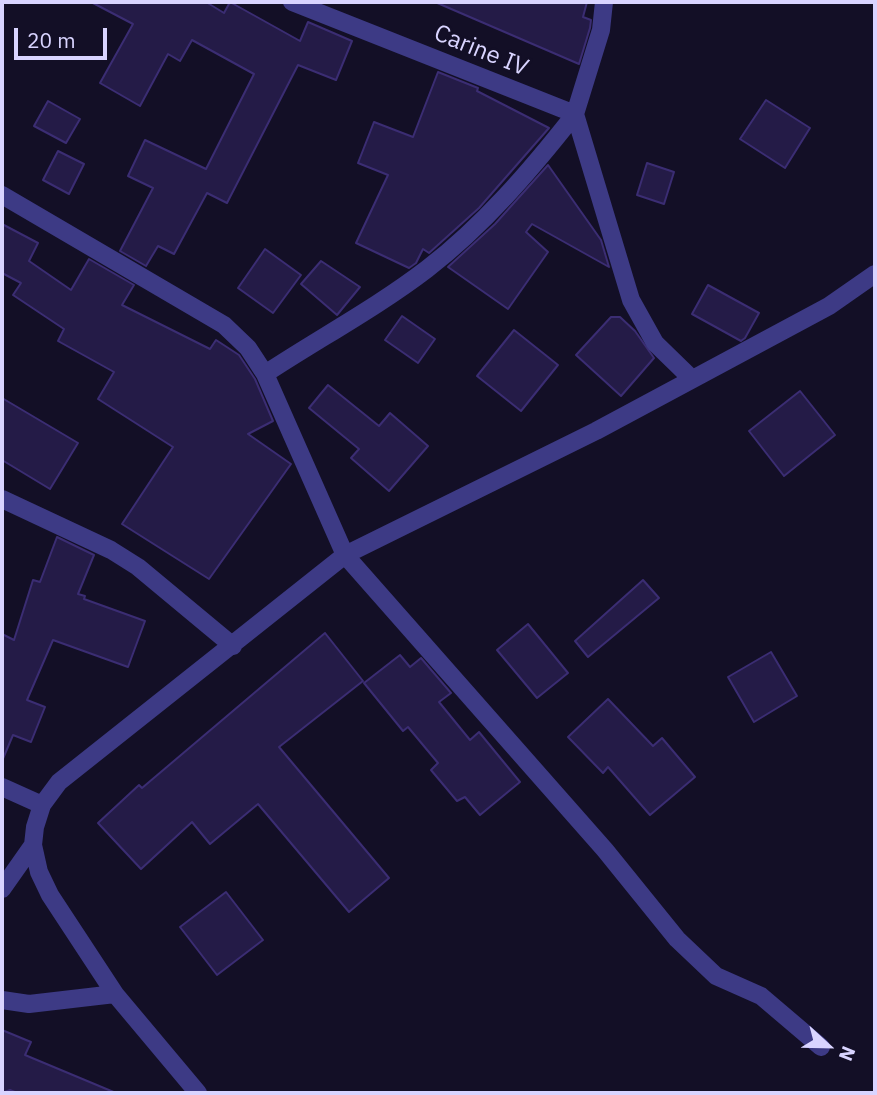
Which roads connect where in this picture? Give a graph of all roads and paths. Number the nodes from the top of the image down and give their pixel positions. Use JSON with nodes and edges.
{"nodes":[{"id":1,"x":292,"y":2,"type":"edge"},
{"id":2,"x":604,"y":2,"type":"edge"},
{"id":3,"x":575,"y":114,"type":"junction"},
{"id":4,"x":2,"y":195,"type":"edge"},
{"id":5,"x":875,"y":274,"type":"edge"},
{"id":6,"x":265,"y":374,"type":"junction"},
{"id":7,"x":692,"y":379,"type":"junction"},
{"id":8,"x":2,"y":499,"type":"edge"},
{"id":9,"x":345,"y":555,"type":"junction"},
{"id":10,"x":233,"y":646,"type":"junction"},
{"id":11,"x":2,"y":787,"type":"edge"},
{"id":12,"x":42,"y":805,"type":"junction"},
{"id":13,"x":33,"y":845,"type":"junction"},
{"id":14,"x":2,"y":889,"type":"edge"},
{"id":15,"x":115,"y":994,"type":"junction"},
{"id":16,"x":2,"y":1000,"type":"edge"},
{"id":17,"x":821,"y":1047,"type":"dead end"},
{"id":18,"x":198,"y":1093,"type":"edge"}],
"edges":[{"from":1,"to":3,"type":"street","name":"Carine IV"},
{"from":2,"to":3,"type":"street"},
{"from":3,"to":6,"type":"street"},
{"from":3,"to":7,"type":"street"},
{"from":4,"to":6,"type":"street"},
{"from":5,"to":7,"type":"street"},
{"from":6,"to":9,"type":"street"},
{"from":7,"to":9,"type":"street"},
{"from":8,"to":10,"type":"street"},
{"from":9,"to":10,"type":"street"},
{"from":9,"to":17,"type":"street"},
{"from":10,"to":12,"type":"street"},
{"from":11,"to":12,"type":"street"},
{"from":12,"to":13,"type":"street"},
{"from":13,"to":14,"type":"street"},
{"from":13,"to":15,"type":"street"},
{"from":15,"to":16,"type":"street"},
{"from":15,"to":18,"type":"street"}]}
